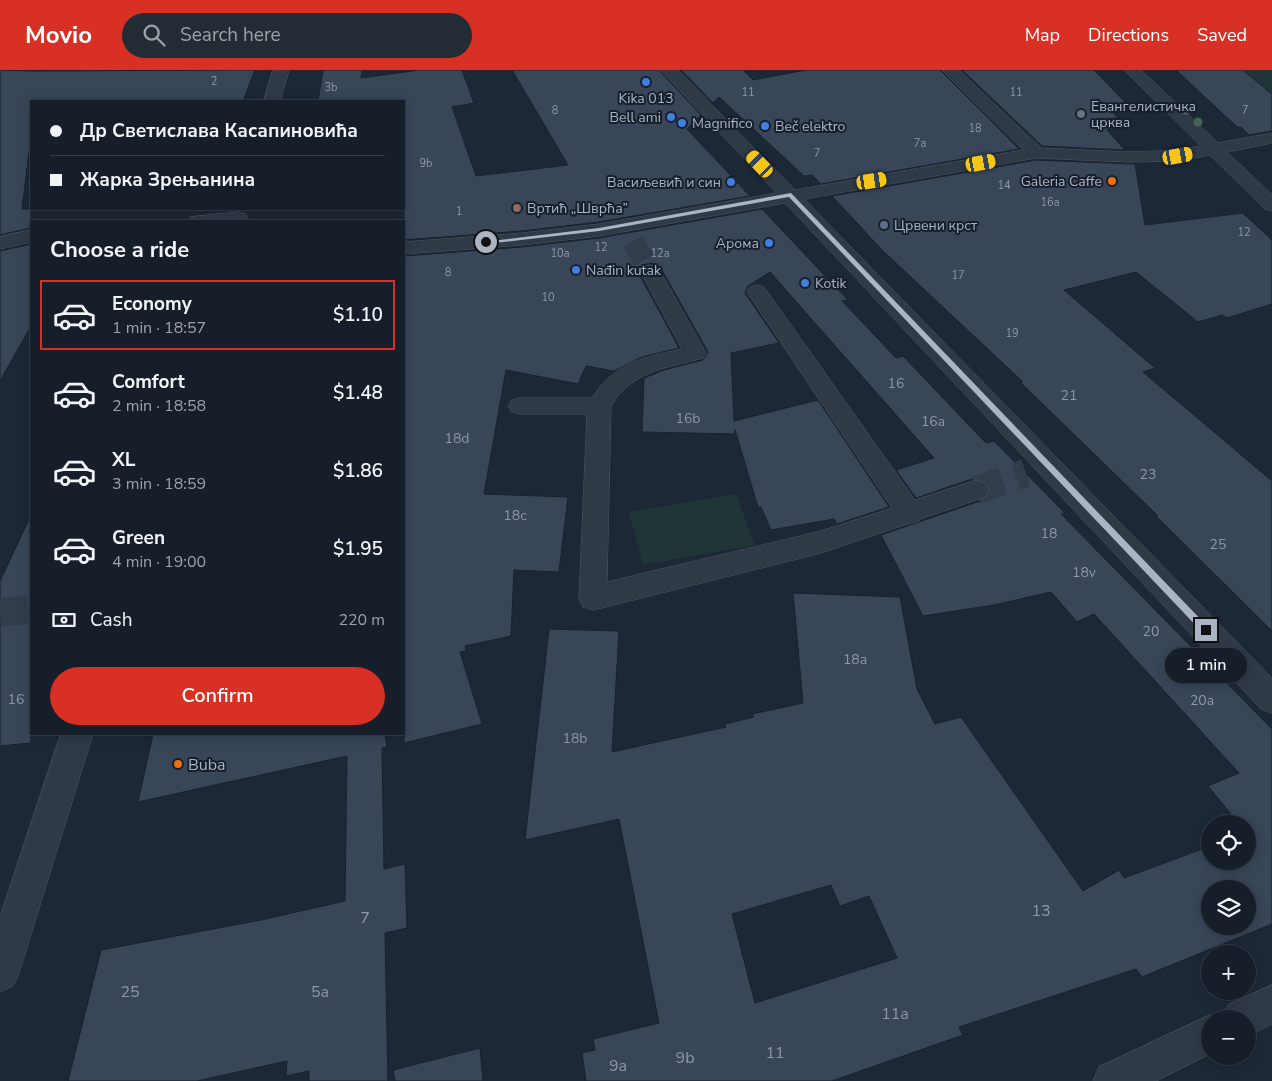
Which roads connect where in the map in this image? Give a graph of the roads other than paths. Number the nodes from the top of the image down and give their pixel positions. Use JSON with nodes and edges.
{"nodes":[{"id":1,"x":281,"y":70,"type":"edge"},
{"id":2,"x":669,"y":70,"type":"edge"},
{"id":3,"x":950,"y":70,"type":"edge"},
{"id":4,"x":1132,"y":70,"type":"edge"},
{"id":5,"x":272,"y":100,"type":"edge"},
{"id":6,"x":1272,"y":138,"type":"edge"},
{"id":7,"x":1215,"y":149,"type":"junction"},
{"id":8,"x":1036,"y":154,"type":"junction"},
{"id":9,"x":791,"y":195,"type":"junction"},
{"id":10,"x":1272,"y":205,"type":"edge"},
{"id":11,"x":239,"y":216,"type":"edge"},
{"id":12,"x":206,"y":220,"type":"edge"},
{"id":13,"x":30,"y":236,"type":"edge"},
{"id":14,"x":0,"y":243,"type":"edge"},
{"id":15,"x":405,"y":248,"type":"edge"},
{"id":16,"x":650,"y":270,"type":"tunnel mouth"},
{"id":17,"x":757,"y":292,"type":"dead end"},
{"id":18,"x":520,"y":406,"type":"dead end"},
{"id":19,"x":599,"y":406,"type":"junction"},
{"id":20,"x":976,"y":490,"type":"tunnel mouth"},
{"id":21,"x":910,"y":514,"type":"junction"},
{"id":22,"x":1272,"y":699,"type":"edge"},
{"id":23,"x":77,"y":735,"type":"edge"},
{"id":24,"x":0,"y":974,"type":"edge"},
{"id":25,"x":1272,"y":1004,"type":"edge"},
{"id":26,"x":1256,"y":1012,"type":"edge"},
{"id":27,"x":1201,"y":1038,"type":"edge"},
{"id":28,"x":1114,"y":1081,"type":"edge"}],
"edges":[{"from":1,"to":5,"type":"street"},
{"from":2,"to":9,"type":"street"},
{"from":3,"to":8,"type":"street"},
{"from":4,"to":7,"type":"street"},
{"from":6,"to":7,"type":"street"},
{"from":7,"to":8,"type":"street"},
{"from":7,"to":10,"type":"street"},
{"from":8,"to":9,"type":"street"},
{"from":9,"to":15,"type":"street"},
{"from":9,"to":22,"type":"street"},
{"from":11,"to":12,"type":"street"},
{"from":13,"to":14,"type":"street"},
{"from":16,"to":19,"type":"street"},
{"from":17,"to":21,"type":"street"},
{"from":18,"to":19,"type":"street"},
{"from":19,"to":21,"type":"street"},
{"from":20,"to":21,"type":"street"},
{"from":23,"to":24,"type":"street"},
{"from":25,"to":26,"type":"street"},
{"from":27,"to":28,"type":"street"}]}
